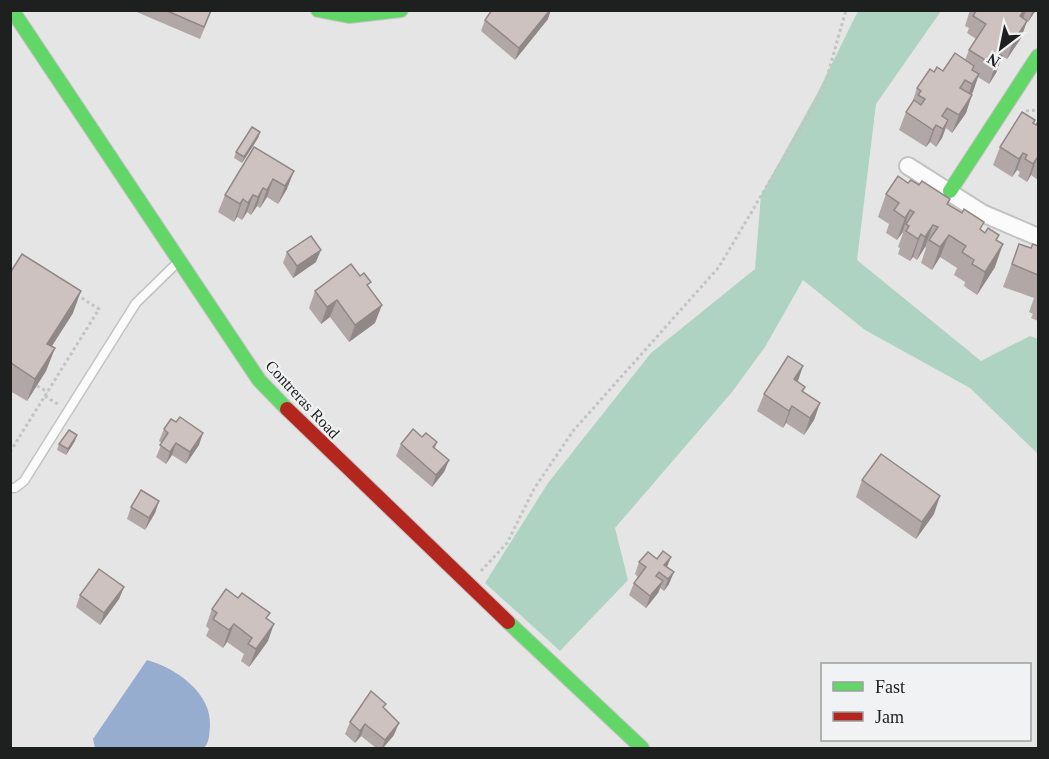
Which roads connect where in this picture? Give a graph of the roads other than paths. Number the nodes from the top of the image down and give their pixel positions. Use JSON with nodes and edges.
{"nodes":[{"id":1,"x":12,"y":10,"type":"edge"},
{"id":2,"x":318,"y":10,"type":"edge"},
{"id":3,"x":401,"y":10,"type":"edge"},
{"id":4,"x":1038,"y":56,"type":"edge"},
{"id":5,"x":908,"y":166,"type":"dead end"},
{"id":6,"x":950,"y":192,"type":"junction"},
{"id":7,"x":1038,"y":237,"type":"edge"},
{"id":8,"x":179,"y":261,"type":"junction"},
{"id":9,"x":10,"y":488,"type":"edge"},
{"id":10,"x":642,"y":748,"type":"edge"}],
"edges":[{"from":1,"to":8,"type":"street","name":"Contreras Road"},
{"from":2,"to":3,"type":"street"},
{"from":4,"to":6,"type":"street"},
{"from":5,"to":6,"type":"street"},
{"from":6,"to":7,"type":"street"},
{"from":8,"to":9,"type":"lane"},
{"from":8,"to":10,"type":"street","name":"Contreras Road"}]}
